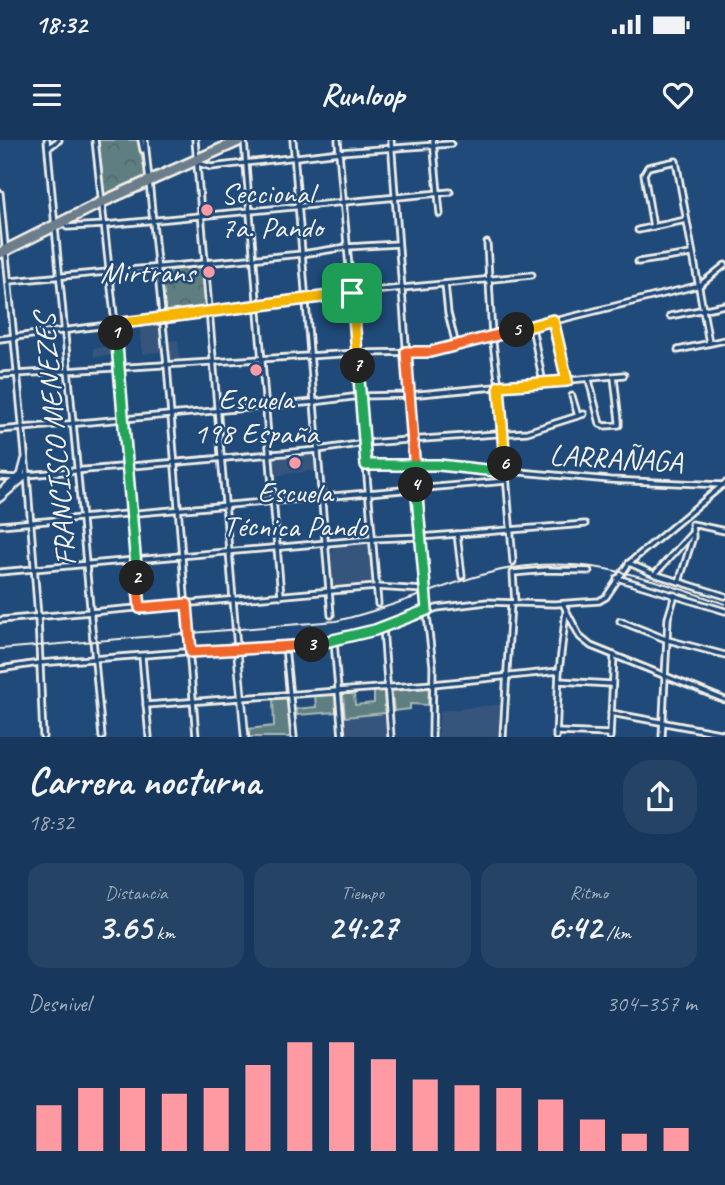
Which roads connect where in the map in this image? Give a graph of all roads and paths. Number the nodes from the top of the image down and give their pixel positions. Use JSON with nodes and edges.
{"nodes":[{"id":1,"x":47,"y":140,"type":"edge"},
{"id":2,"x":59,"y":140,"type":"edge"},
{"id":3,"x":95,"y":140,"type":"edge"},
{"id":4,"x":143,"y":140,"type":"edge"},
{"id":5,"x":195,"y":140,"type":"edge"},
{"id":6,"x":244,"y":140,"type":"edge"},
{"id":7,"x":293,"y":140,"type":"edge"},
{"id":8,"x":338,"y":140,"type":"edge"},
{"id":9,"x":391,"y":140,"type":"edge"},
{"id":10,"x":433,"y":142,"type":"edge"},
{"id":11,"x":451,"y":144,"type":"dead end"},
{"id":12,"x":48,"y":148,"type":"junction"},
{"id":13,"x":391,"y":148,"type":"junction"},
{"id":14,"x":340,"y":152,"type":"junction"},
{"id":15,"x":294,"y":159,"type":"junction"},
{"id":16,"x":197,"y":162,"type":"junction"},
{"id":17,"x":246,"y":163,"type":"junction"},
{"id":18,"x":148,"y":182,"type":"junction"},
{"id":19,"x":450,"y":191,"type":"dead end"},
{"id":20,"x":437,"y":192,"type":"junction"},
{"id":21,"x":0,"y":193,"type":"edge"},
{"id":22,"x":394,"y":197,"type":"junction"},
{"id":23,"x":344,"y":201,"type":"junction"},
{"id":24,"x":102,"y":202,"type":"junction"},
{"id":25,"x":298,"y":207,"type":"junction"},
{"id":26,"x":249,"y":211,"type":"junction"},
{"id":27,"x":440,"y":214,"type":"dead end"},
{"id":28,"x":202,"y":215,"type":"junction"},
{"id":29,"x":153,"y":220,"type":"junction"},
{"id":30,"x":686,"y":220,"type":"junction"},
{"id":31,"x":60,"y":224,"type":"junction"},
{"id":32,"x":105,"y":225,"type":"junction"},
{"id":33,"x":653,"y":227,"type":"junction"},
{"id":34,"x":638,"y":230,"type":"dead end"},
{"id":35,"x":487,"y":243,"type":"dead end"},
{"id":36,"x":399,"y":244,"type":"junction"},
{"id":37,"x":347,"y":247,"type":"junction"},
{"id":38,"x":4,"y":251,"type":"edge"},
{"id":39,"x":302,"y":254,"type":"junction"},
{"id":40,"x":691,"y":254,"type":"junction"},
{"id":41,"x":254,"y":259,"type":"junction"},
{"id":42,"x":638,"y":262,"type":"dead end"},
{"id":43,"x":206,"y":263,"type":"junction"},
{"id":44,"x":725,"y":265,"type":"edge"},
{"id":45,"x":158,"y":268,"type":"junction"},
{"id":46,"x":109,"y":272,"type":"junction"},
{"id":47,"x":532,"y":275,"type":"dead end"},
{"id":48,"x":61,"y":277,"type":"junction"},
{"id":49,"x":489,"y":280,"type":"junction"},
{"id":50,"x":10,"y":281,"type":"junction"},
{"id":51,"x":445,"y":284,"type":"junction"},
{"id":52,"x":697,"y":286,"type":"junction"},
{"id":53,"x":401,"y":289,"type":"junction"},
{"id":54,"x":352,"y":293,"type":"junction"},
{"id":55,"x":305,"y":300,"type":"junction"},
{"id":56,"x":725,"y":305,"type":"edge"},
{"id":57,"x":258,"y":306,"type":"junction"},
{"id":58,"x":702,"y":310,"type":"junction"},
{"id":59,"x":210,"y":311,"type":"junction"},
{"id":60,"x":670,"y":316,"type":"dead end"},
{"id":61,"x":162,"y":318,"type":"junction"},
{"id":62,"x":553,"y":320,"type":"junction"},
{"id":63,"x":115,"y":324,"type":"junction"},
{"id":64,"x":531,"y":326,"type":"junction"},
{"id":65,"x":66,"y":330,"type":"junction"},
{"id":66,"x":492,"y":336,"type":"junction"},
{"id":67,"x":15,"y":337,"type":"junction"},
{"id":68,"x":0,"y":339,"type":"edge"},
{"id":69,"x":725,"y":340,"type":"edge"},
{"id":70,"x":709,"y":343,"type":"junction"},
{"id":71,"x":456,"y":345,"type":"junction"},
{"id":72,"x":678,"y":350,"type":"dead end"},
{"id":73,"x":406,"y":352,"type":"junction"},
{"id":74,"x":357,"y":353,"type":"junction"},
{"id":75,"x":310,"y":357,"type":"junction"},
{"id":76,"x":263,"y":359,"type":"junction"},
{"id":77,"x":214,"y":362,"type":"junction"},
{"id":78,"x":167,"y":365,"type":"junction"},
{"id":79,"x":119,"y":368,"type":"junction"},
{"id":80,"x":70,"y":371,"type":"junction"},
{"id":81,"x":18,"y":374,"type":"junction"},
{"id":82,"x":0,"y":375,"type":"edge"},
{"id":83,"x":624,"y":375,"type":"dead end"},
{"id":84,"x":614,"y":377,"type":"junction"},
{"id":85,"x":589,"y":380,"type":"junction"},
{"id":86,"x":567,"y":381,"type":"junction"},
{"id":87,"x":543,"y":383,"type":"junction"},
{"id":88,"x":499,"y":386,"type":"junction"},
{"id":89,"x":410,"y":395,"type":"junction"},
{"id":90,"x":360,"y":396,"type":"junction"},
{"id":91,"x":572,"y":396,"type":"dead end"},
{"id":92,"x":314,"y":402,"type":"junction"},
{"id":93,"x":266,"y":406,"type":"junction"},
{"id":94,"x":218,"y":410,"type":"junction"},
{"id":95,"x":171,"y":414,"type":"junction"},
{"id":96,"x":584,"y":414,"type":"dead end"},
{"id":97,"x":578,"y":416,"type":"junction"},
{"id":98,"x":123,"y":418,"type":"junction"},
{"id":99,"x":75,"y":422,"type":"junction"},
{"id":100,"x":22,"y":428,"type":"junction"},
{"id":101,"x":0,"y":430,"type":"edge"},
{"id":102,"x":502,"y":434,"type":"junction"},
{"id":103,"x":413,"y":441,"type":"junction"},
{"id":104,"x":365,"y":443,"type":"junction"},
{"id":105,"x":317,"y":450,"type":"junction"},
{"id":106,"x":270,"y":453,"type":"junction"},
{"id":107,"x":222,"y":457,"type":"junction"},
{"id":108,"x":25,"y":460,"type":"joint"},
{"id":109,"x":175,"y":462,"type":"junction"},
{"id":110,"x":366,"y":465,"type":"junction"},
{"id":111,"x":415,"y":465,"type":"junction"},
{"id":112,"x":128,"y":466,"type":"junction"},
{"id":113,"x":79,"y":470,"type":"junction"},
{"id":114,"x":505,"y":472,"type":"junction"},
{"id":115,"x":23,"y":476,"type":"junction"},
{"id":116,"x":0,"y":477,"type":"edge"},
{"id":117,"x":506,"y":481,"type":"junction"},
{"id":118,"x":724,"y":484,"type":"edge"},
{"id":119,"x":416,"y":489,"type":"junction"},
{"id":120,"x":0,"y":492,"type":"edge"},
{"id":121,"x":368,"y":492,"type":"junction"},
{"id":122,"x":321,"y":497,"type":"junction"},
{"id":123,"x":0,"y":498,"type":"edge"},
{"id":124,"x":274,"y":501,"type":"junction"},
{"id":125,"x":227,"y":505,"type":"junction"},
{"id":126,"x":179,"y":509,"type":"junction"},
{"id":127,"x":131,"y":513,"type":"junction"},
{"id":128,"x":83,"y":517,"type":"junction"},
{"id":129,"x":683,"y":517,"type":"junction"},
{"id":130,"x":30,"y":522,"type":"junction"},
{"id":131,"x":585,"y":524,"type":"dead end"},
{"id":132,"x":692,"y":524,"type":"junction"},
{"id":133,"x":0,"y":525,"type":"edge"},
{"id":134,"x":510,"y":530,"type":"junction"},
{"id":135,"x":725,"y":531,"type":"edge"},
{"id":136,"x":693,"y":532,"type":"junction"},
{"id":137,"x":457,"y":534,"type":"junction"},
{"id":138,"x":420,"y":537,"type":"junction"},
{"id":139,"x":372,"y":539,"type":"junction"},
{"id":140,"x":325,"y":545,"type":"junction"},
{"id":141,"x":278,"y":549,"type":"junction"},
{"id":142,"x":230,"y":553,"type":"junction"},
{"id":143,"x":183,"y":557,"type":"junction"},
{"id":144,"x":136,"y":560,"type":"junction"},
{"id":145,"x":513,"y":562,"type":"dead end"},
{"id":146,"x":629,"y":563,"type":"junction"},
{"id":147,"x":88,"y":564,"type":"junction"},
{"id":148,"x":34,"y":569,"type":"junction"},
{"id":149,"x":589,"y":571,"type":"dead end"},
{"id":150,"x":0,"y":572,"type":"edge"},
{"id":151,"x":654,"y":574,"type":"junction"},
{"id":152,"x":462,"y":576,"type":"dead end"},
{"id":153,"x":617,"y":578,"type":"junction"},
{"id":154,"x":679,"y":582,"type":"junction"},
{"id":155,"x":376,"y":587,"type":"junction"},
{"id":156,"x":424,"y":590,"type":"junction"},
{"id":157,"x":330,"y":593,"type":"junction"},
{"id":158,"x":675,"y":595,"type":"junction"},
{"id":159,"x":281,"y":596,"type":"junction"},
{"id":160,"x":725,"y":596,"type":"edge"},
{"id":161,"x":234,"y":600,"type":"junction"},
{"id":162,"x":513,"y":603,"type":"junction"},
{"id":163,"x":187,"y":604,"type":"junction"},
{"id":164,"x":378,"y":604,"type":"dead end"},
{"id":165,"x":563,"y":604,"type":"junction"},
{"id":166,"x":140,"y":608,"type":"junction"},
{"id":167,"x":427,"y":610,"type":"junction"},
{"id":168,"x":566,"y":611,"type":"junction"},
{"id":169,"x":725,"y":611,"type":"edge"},
{"id":170,"x":92,"y":612,"type":"junction"},
{"id":171,"x":331,"y":615,"type":"dead end"},
{"id":172,"x":38,"y":617,"type":"junction"},
{"id":173,"x":0,"y":620,"type":"edge"},
{"id":174,"x":620,"y":621,"type":"dead end"},
{"id":175,"x":383,"y":627,"type":"junction"},
{"id":176,"x":668,"y":640,"type":"junction"},
{"id":177,"x":334,"y":641,"type":"junction"},
{"id":178,"x":285,"y":647,"type":"junction"},
{"id":179,"x":237,"y":648,"type":"junction"},
{"id":180,"x":191,"y":652,"type":"junction"},
{"id":181,"x":725,"y":654,"type":"edge"},
{"id":182,"x":614,"y":655,"type":"junction"},
{"id":183,"x":142,"y":656,"type":"junction"},
{"id":184,"x":96,"y":660,"type":"junction"},
{"id":185,"x":40,"y":663,"type":"junction"},
{"id":186,"x":0,"y":669,"type":"edge"},
{"id":187,"x":559,"y":671,"type":"junction"},
{"id":188,"x":507,"y":676,"type":"junction"},
{"id":189,"x":665,"y":676,"type":"junction"},
{"id":190,"x":559,"y":681,"type":"junction"},
{"id":191,"x":433,"y":684,"type":"junction"},
{"id":192,"x":611,"y":684,"type":"junction"},
{"id":193,"x":387,"y":687,"type":"junction"},
{"id":194,"x":338,"y":691,"type":"junction"},
{"id":195,"x":290,"y":694,"type":"junction"},
{"id":196,"x":242,"y":697,"type":"junction"},
{"id":197,"x":194,"y":701,"type":"junction"},
{"id":198,"x":725,"y":701,"type":"edge"},
{"id":199,"x":146,"y":705,"type":"junction"},
{"id":200,"x":611,"y":713,"type":"junction"},
{"id":201,"x":663,"y":723,"type":"junction"},
{"id":202,"x":556,"y":734,"type":"edge"},
{"id":203,"x":725,"y":734,"type":"edge"},
{"id":204,"x":610,"y":736,"type":"edge"},
{"id":205,"x":43,"y":737,"type":"edge"},
{"id":206,"x":102,"y":737,"type":"edge"},
{"id":207,"x":149,"y":737,"type":"edge"},
{"id":208,"x":197,"y":737,"type":"edge"},
{"id":209,"x":245,"y":737,"type":"edge"},
{"id":210,"x":294,"y":737,"type":"edge"},
{"id":211,"x":342,"y":737,"type":"edge"},
{"id":212,"x":391,"y":737,"type":"edge"},
{"id":213,"x":432,"y":737,"type":"edge"},
{"id":214,"x":503,"y":737,"type":"edge"},
{"id":215,"x":662,"y":737,"type":"edge"}],
"edges":[{"from":1,"to":12,"type":"street","name":"FRANCISCO MENEZES"},
{"from":2,"to":12,"type":"street"},
{"from":3,"to":24,"type":"street"},
{"from":4,"to":18,"type":"street"},
{"from":5,"to":16,"type":"street"},
{"from":6,"to":16,"type":"highway"},
{"from":6,"to":17,"type":"street"},
{"from":7,"to":15,"type":"street"},
{"from":8,"to":14,"type":"street"},
{"from":9,"to":13,"type":"street"},
{"from":10,"to":11,"type":"street"},
{"from":10,"to":13,"type":"street"},
{"from":10,"to":20,"type":"street"},
{"from":12,"to":31,"type":"street","name":"FRANCISCO MENEZES"},
{"from":13,"to":14,"type":"street"},
{"from":13,"to":22,"type":"street"},
{"from":14,"to":15,"type":"street"},
{"from":14,"to":23,"type":"street"},
{"from":15,"to":17,"type":"street"},
{"from":15,"to":25,"type":"street"},
{"from":16,"to":17,"type":"street"},
{"from":16,"to":18,"type":"highway"},
{"from":16,"to":28,"type":"street"},
{"from":17,"to":26,"type":"street"},
{"from":18,"to":24,"type":"highway"},
{"from":18,"to":29,"type":"street"},
{"from":19,"to":20,"type":"street"},
{"from":20,"to":22,"type":"street"},
{"from":20,"to":27,"type":"street"},
{"from":21,"to":38,"type":"street"},
{"from":22,"to":23,"type":"street"},
{"from":22,"to":36,"type":"street"},
{"from":23,"to":25,"type":"street"},
{"from":23,"to":37,"type":"street"},
{"from":24,"to":31,"type":"highway"},
{"from":24,"to":32,"type":"street"},
{"from":25,"to":26,"type":"street"},
{"from":25,"to":39,"type":"street"},
{"from":26,"to":28,"type":"street"},
{"from":26,"to":41,"type":"street"},
{"from":28,"to":29,"type":"street"},
{"from":28,"to":43,"type":"street"},
{"from":29,"to":32,"type":"street"},
{"from":29,"to":45,"type":"street"},
{"from":30,"to":33,"type":"street"},
{"from":30,"to":33,"type":"street"},
{"from":30,"to":40,"type":"street"},
{"from":31,"to":32,"type":"street"},
{"from":31,"to":38,"type":"highway"},
{"from":31,"to":48,"type":"street","name":"FRANCISCO MENEZES"},
{"from":32,"to":46,"type":"street"},
{"from":33,"to":34,"type":"street"},
{"from":35,"to":49,"type":"street"},
{"from":36,"to":37,"type":"street"},
{"from":36,"to":53,"type":"street"},
{"from":37,"to":39,"type":"street"},
{"from":37,"to":54,"type":"street"},
{"from":38,"to":50,"type":"street"},
{"from":39,"to":41,"type":"street"},
{"from":39,"to":55,"type":"street"},
{"from":40,"to":42,"type":"street"},
{"from":40,"to":52,"type":"street"},
{"from":41,"to":43,"type":"street"},
{"from":41,"to":57,"type":"street"},
{"from":43,"to":45,"type":"street"},
{"from":43,"to":59,"type":"street"},
{"from":44,"to":52,"type":"street"},
{"from":45,"to":46,"type":"street"},
{"from":45,"to":61,"type":"street"},
{"from":46,"to":48,"type":"street"},
{"from":46,"to":63,"type":"street"},
{"from":47,"to":49,"type":"street"},
{"from":48,"to":50,"type":"street"},
{"from":48,"to":65,"type":"street","name":"FRANCISCO MENEZES"},
{"from":49,"to":51,"type":"street"},
{"from":49,"to":66,"type":"street"},
{"from":50,"to":67,"type":"street"},
{"from":51,"to":53,"type":"street"},
{"from":51,"to":71,"type":"street"},
{"from":52,"to":58,"type":"street"},
{"from":52,"to":62,"type":"street"},
{"from":53,"to":54,"type":"street"},
{"from":53,"to":73,"type":"street"},
{"from":54,"to":55,"type":"street"},
{"from":54,"to":74,"type":"street"},
{"from":55,"to":57,"type":"street"},
{"from":55,"to":75,"type":"street"},
{"from":56,"to":58,"type":"street"},
{"from":57,"to":59,"type":"street"},
{"from":57,"to":76,"type":"street"},
{"from":58,"to":60,"type":"street"},
{"from":58,"to":70,"type":"street"},
{"from":59,"to":61,"type":"street"},
{"from":59,"to":77,"type":"street"},
{"from":61,"to":63,"type":"street"},
{"from":61,"to":78,"type":"street"},
{"from":62,"to":64,"type":"street"},
{"from":62,"to":86,"type":"street"},
{"from":63,"to":65,"type":"street"},
{"from":63,"to":79,"type":"street"},
{"from":64,"to":66,"type":"street"},
{"from":64,"to":87,"type":"street"},
{"from":65,"to":67,"type":"street"},
{"from":65,"to":80,"type":"street","name":"FRANCISCO MENEZES"},
{"from":66,"to":71,"type":"street"},
{"from":66,"to":88,"type":"street"},
{"from":67,"to":68,"type":"street"},
{"from":67,"to":81,"type":"street"},
{"from":69,"to":70,"type":"street"},
{"from":70,"to":72,"type":"street"},
{"from":71,"to":73,"type":"street"},
{"from":73,"to":74,"type":"street"},
{"from":73,"to":89,"type":"street"},
{"from":74,"to":75,"type":"street"},
{"from":74,"to":90,"type":"street"},
{"from":75,"to":76,"type":"street"},
{"from":75,"to":92,"type":"street"},
{"from":76,"to":77,"type":"street"},
{"from":76,"to":93,"type":"street"},
{"from":77,"to":78,"type":"street"},
{"from":77,"to":94,"type":"street"},
{"from":78,"to":79,"type":"street"},
{"from":78,"to":95,"type":"street"},
{"from":79,"to":80,"type":"street"},
{"from":79,"to":98,"type":"street"},
{"from":80,"to":81,"type":"street"},
{"from":80,"to":99,"type":"street","name":"FRANCISCO MENEZES"},
{"from":81,"to":82,"type":"street"},
{"from":81,"to":100,"type":"street"},
{"from":83,"to":84,"type":"street"},
{"from":84,"to":85,"type":"street"},
{"from":84,"to":85,"type":"street"},
{"from":85,"to":86,"type":"street"},
{"from":86,"to":87,"type":"street"},
{"from":87,"to":88,"type":"street"},
{"from":88,"to":89,"type":"street"},
{"from":88,"to":102,"type":"street"},
{"from":89,"to":90,"type":"street"},
{"from":89,"to":103,"type":"street"},
{"from":90,"to":92,"type":"street"},
{"from":90,"to":104,"type":"street"},
{"from":91,"to":97,"type":"street"},
{"from":92,"to":93,"type":"street"},
{"from":92,"to":105,"type":"street"},
{"from":93,"to":94,"type":"street"},
{"from":93,"to":106,"type":"street"},
{"from":94,"to":95,"type":"street"},
{"from":94,"to":107,"type":"street"},
{"from":95,"to":98,"type":"street"},
{"from":95,"to":109,"type":"street"},
{"from":96,"to":97,"type":"street"},
{"from":97,"to":102,"type":"street"},
{"from":98,"to":99,"type":"street"},
{"from":98,"to":112,"type":"street"},
{"from":99,"to":100,"type":"street"},
{"from":99,"to":113,"type":"street","name":"FRANCISCO MENEZES"},
{"from":100,"to":101,"type":"street"},
{"from":100,"to":108,"type":"street"},
{"from":102,"to":103,"type":"street"},
{"from":102,"to":114,"type":"street"},
{"from":103,"to":104,"type":"street"},
{"from":103,"to":111,"type":"street"},
{"from":104,"to":105,"type":"street"},
{"from":104,"to":110,"type":"street"},
{"from":105,"to":106,"type":"street"},
{"from":105,"to":122,"type":"street"},
{"from":106,"to":107,"type":"street"},
{"from":106,"to":124,"type":"street"},
{"from":107,"to":109,"type":"street"},
{"from":107,"to":125,"type":"street"},
{"from":108,"to":115,"type":"street"},
{"from":109,"to":112,"type":"street"},
{"from":109,"to":126,"type":"street"},
{"from":110,"to":111,"type":"street","name":"LARRAÑAGA"},
{"from":110,"to":121,"type":"street"},
{"from":111,"to":114,"type":"street","name":"LARRAÑAGA"},
{"from":111,"to":119,"type":"street"},
{"from":112,"to":113,"type":"street"},
{"from":112,"to":127,"type":"street"},
{"from":113,"to":115,"type":"street"},
{"from":113,"to":128,"type":"street","name":"FRANCISCO MENEZES"},
{"from":114,"to":117,"type":"street"},
{"from":114,"to":118,"type":"street","name":"LARRAÑAGA"},
{"from":115,"to":116,"type":"street"},
{"from":115,"to":120,"type":"street"},
{"from":115,"to":123,"type":"street"},
{"from":115,"to":130,"type":"street"},
{"from":117,"to":119,"type":"street"},
{"from":117,"to":134,"type":"street"},
{"from":118,"to":129,"type":"street"},
{"from":119,"to":121,"type":"street"},
{"from":119,"to":138,"type":"street"},
{"from":121,"to":122,"type":"street"},
{"from":121,"to":139,"type":"street"},
{"from":122,"to":124,"type":"street"},
{"from":122,"to":140,"type":"street"},
{"from":124,"to":125,"type":"street"},
{"from":124,"to":141,"type":"street"},
{"from":125,"to":126,"type":"street"},
{"from":125,"to":142,"type":"street"},
{"from":126,"to":127,"type":"street"},
{"from":126,"to":143,"type":"street"},
{"from":127,"to":128,"type":"street"},
{"from":127,"to":144,"type":"street"},
{"from":128,"to":130,"type":"street"},
{"from":128,"to":147,"type":"street","name":"FRANCISCO MENEZES"},
{"from":129,"to":132,"type":"street"},
{"from":129,"to":146,"type":"street"},
{"from":130,"to":133,"type":"street"},
{"from":130,"to":148,"type":"street"},
{"from":131,"to":134,"type":"street"},
{"from":132,"to":135,"type":"street"},
{"from":132,"to":136,"type":"street"},
{"from":134,"to":137,"type":"street"},
{"from":134,"to":145,"type":"street"},
{"from":136,"to":151,"type":"street"},
{"from":136,"to":154,"type":"street"},
{"from":137,"to":138,"type":"street"},
{"from":137,"to":152,"type":"street"},
{"from":138,"to":139,"type":"street"},
{"from":138,"to":156,"type":"street"},
{"from":139,"to":140,"type":"street"},
{"from":139,"to":155,"type":"street"},
{"from":140,"to":141,"type":"street"},
{"from":140,"to":157,"type":"street"},
{"from":141,"to":142,"type":"street"},
{"from":141,"to":159,"type":"street"},
{"from":142,"to":143,"type":"street"},
{"from":142,"to":161,"type":"street"},
{"from":143,"to":144,"type":"street"},
{"from":143,"to":163,"type":"street"},
{"from":144,"to":147,"type":"street"},
{"from":144,"to":166,"type":"street"},
{"from":146,"to":151,"type":"street"},
{"from":146,"to":153,"type":"street"},
{"from":147,"to":148,"type":"street"},
{"from":147,"to":170,"type":"street","name":"FRANCISCO MENEZES"},
{"from":148,"to":150,"type":"street"},
{"from":148,"to":172,"type":"street"},
{"from":149,"to":162,"type":"street"},
{"from":151,"to":154,"type":"street"},
{"from":153,"to":158,"type":"street"},
{"from":153,"to":165,"type":"street"},
{"from":154,"to":160,"type":"street"},
{"from":155,"to":156,"type":"street"},
{"from":155,"to":157,"type":"street"},
{"from":155,"to":164,"type":"street"},
{"from":156,"to":167,"type":"street"},
{"from":157,"to":159,"type":"street"},
{"from":157,"to":171,"type":"street"},
{"from":158,"to":169,"type":"street"},
{"from":158,"to":176,"type":"street"},
{"from":159,"to":161,"type":"street"},
{"from":161,"to":163,"type":"street"},
{"from":161,"to":179,"type":"street"},
{"from":162,"to":165,"type":"street"},
{"from":162,"to":167,"type":"street"},
{"from":162,"to":188,"type":"street"},
{"from":163,"to":166,"type":"street"},
{"from":163,"to":180,"type":"street"},
{"from":165,"to":168,"type":"street"},
{"from":166,"to":170,"type":"street"},
{"from":167,"to":175,"type":"street"},
{"from":167,"to":191,"type":"street"},
{"from":168,"to":182,"type":"street"},
{"from":168,"to":187,"type":"street"},
{"from":170,"to":172,"type":"street"},
{"from":170,"to":184,"type":"street","name":"FRANCISCO MENEZES"},
{"from":172,"to":173,"type":"street"},
{"from":172,"to":185,"type":"street"},
{"from":174,"to":176,"type":"street"},
{"from":175,"to":177,"type":"street"},
{"from":175,"to":193,"type":"street"},
{"from":176,"to":181,"type":"street"},
{"from":176,"to":189,"type":"street"},
{"from":177,"to":178,"type":"street"},
{"from":177,"to":194,"type":"street"},
{"from":178,"to":179,"type":"street"},
{"from":178,"to":195,"type":"street"},
{"from":179,"to":180,"type":"street"},
{"from":179,"to":196,"type":"street"},
{"from":180,"to":183,"type":"street"},
{"from":180,"to":197,"type":"street"},
{"from":182,"to":189,"type":"street"},
{"from":182,"to":192,"type":"street"},
{"from":183,"to":184,"type":"street"},
{"from":183,"to":199,"type":"street"},
{"from":184,"to":185,"type":"street"},
{"from":184,"to":206,"type":"street","name":"FRANCISCO MENEZES"},
{"from":185,"to":186,"type":"street"},
{"from":185,"to":205,"type":"street"},
{"from":187,"to":188,"type":"street"},
{"from":187,"to":190,"type":"street"},
{"from":188,"to":191,"type":"street"},
{"from":188,"to":214,"type":"street"},
{"from":189,"to":198,"type":"street"},
{"from":189,"to":201,"type":"street"},
{"from":190,"to":192,"type":"street"},
{"from":190,"to":202,"type":"street"},
{"from":191,"to":193,"type":"street"},
{"from":191,"to":213,"type":"street"},
{"from":192,"to":200,"type":"street"},
{"from":193,"to":194,"type":"street"},
{"from":193,"to":212,"type":"street"},
{"from":194,"to":195,"type":"street"},
{"from":194,"to":211,"type":"street"},
{"from":195,"to":196,"type":"street"},
{"from":195,"to":210,"type":"street"},
{"from":196,"to":197,"type":"street"},
{"from":196,"to":209,"type":"street"},
{"from":197,"to":199,"type":"street"},
{"from":197,"to":208,"type":"street"},
{"from":199,"to":207,"type":"street"},
{"from":200,"to":201,"type":"street"},
{"from":200,"to":204,"type":"street"},
{"from":201,"to":203,"type":"street"},
{"from":201,"to":215,"type":"street"},
{"from":202,"to":204,"type":"street"}]}
